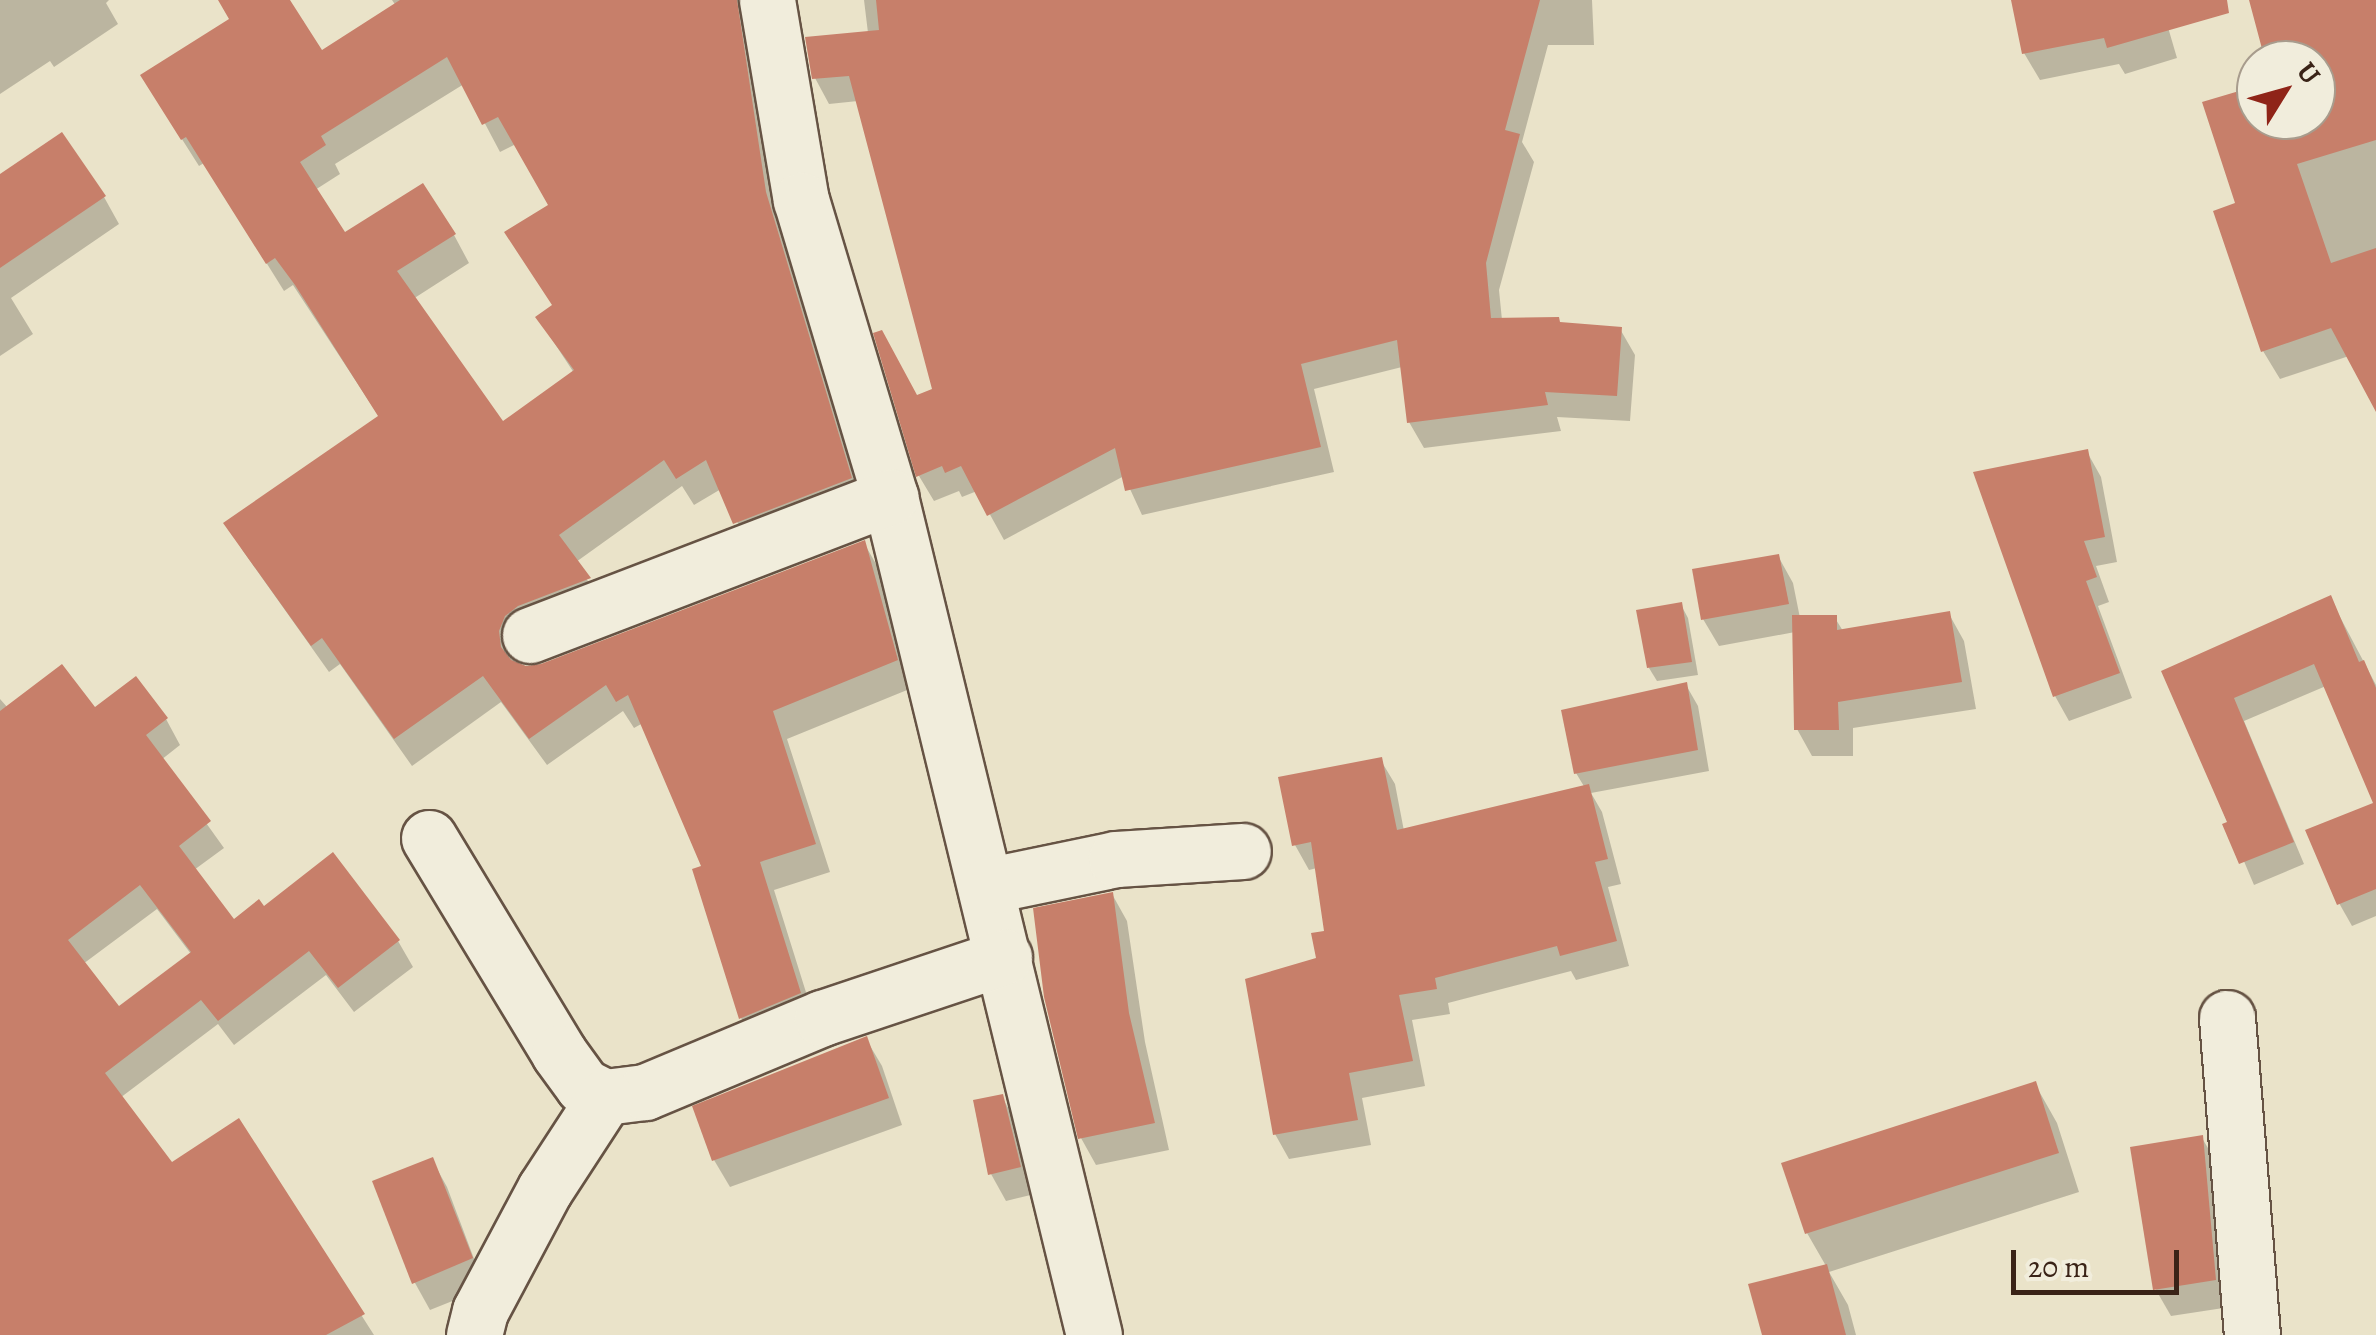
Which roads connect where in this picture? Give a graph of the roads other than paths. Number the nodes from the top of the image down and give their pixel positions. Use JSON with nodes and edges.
{"nodes":[{"id":1,"x":767,"y":0,"type":"edge"},
{"id":2,"x":890,"y":497,"type":"junction"},
{"id":3,"x":530,"y":635,"type":"dead end"},
{"id":4,"x":428,"y":838,"type":"dead end"},
{"id":5,"x":1243,"y":851,"type":"dead end"},
{"id":6,"x":986,"y":886,"type":"junction"},
{"id":7,"x":1004,"y":957,"type":"junction"},
{"id":8,"x":2226,"y":1018,"type":"dead end"},
{"id":9,"x":605,"y":1096,"type":"junction"},
{"id":10,"x":474,"y":1335,"type":"edge"},
{"id":11,"x":1094,"y":1335,"type":"edge"},
{"id":12,"x":2252,"y":1335,"type":"edge"}],
"edges":[{"from":1,"to":2,"type":"street"},
{"from":2,"to":3,"type":"street"},
{"from":2,"to":6,"type":"street"},
{"from":4,"to":9,"type":"street"},
{"from":5,"to":6,"type":"street"},
{"from":6,"to":7,"type":"street"},
{"from":7,"to":9,"type":"street"},
{"from":7,"to":11,"type":"street"},
{"from":8,"to":12,"type":"street"},
{"from":9,"to":10,"type":"street"}]}
